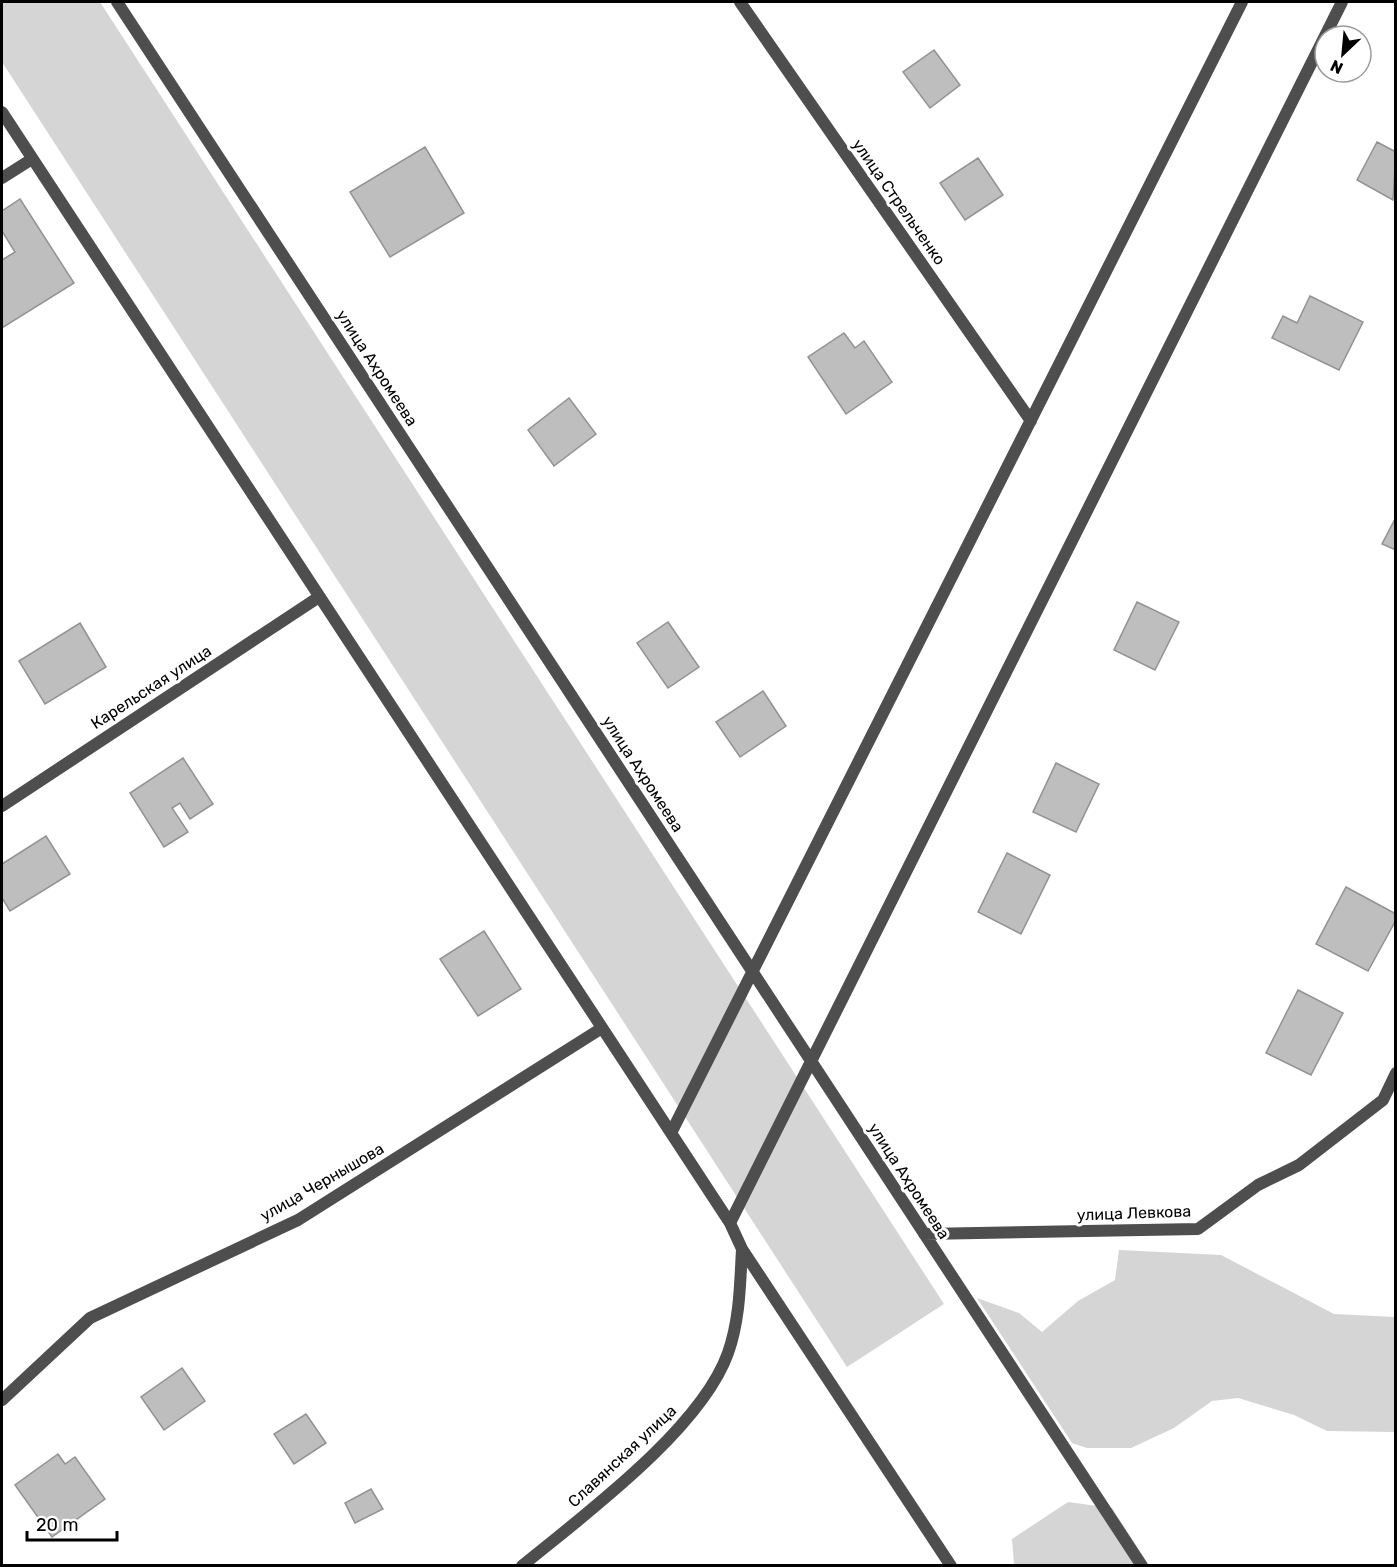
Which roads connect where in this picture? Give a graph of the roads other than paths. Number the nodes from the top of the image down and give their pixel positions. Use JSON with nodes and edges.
{"nodes":[{"id":1,"x":117,"y":2,"type":"edge"},
{"id":2,"x":740,"y":2,"type":"edge"},
{"id":3,"x":1242,"y":2,"type":"edge"},
{"id":4,"x":1342,"y":2,"type":"edge"},
{"id":5,"x":2,"y":112,"type":"edge"},
{"id":6,"x":32,"y":159,"type":"junction"},
{"id":7,"x":2,"y":178,"type":"edge"},
{"id":8,"x":1031,"y":421,"type":"junction"},
{"id":9,"x":319,"y":597,"type":"junction"},
{"id":10,"x":2,"y":806,"type":"edge"},
{"id":11,"x":753,"y":972,"type":"junction"},
{"id":12,"x":602,"y":1028,"type":"junction"},
{"id":13,"x":811,"y":1061,"type":"junction"},
{"id":14,"x":1395,"y":1073,"type":"edge"},
{"id":15,"x":671,"y":1133,"type":"junction"},
{"id":16,"x":730,"y":1223,"type":"junction"},
{"id":17,"x":924,"y":1234,"type":"junction"},
{"id":18,"x":742,"y":1249,"type":"junction"},
{"id":19,"x":2,"y":1400,"type":"edge"},
{"id":20,"x":522,"y":1566,"type":"edge"},
{"id":21,"x":951,"y":1566,"type":"edge"},
{"id":22,"x":1142,"y":1566,"type":"edge"}],
"edges":[{"from":1,"to":11,"type":"street","name":"улица Ахромеева"},
{"from":2,"to":8,"type":"street","name":"улица Стрельченко"},
{"from":3,"to":8,"type":"street"},
{"from":4,"to":13,"type":"street"},
{"from":5,"to":6,"type":"street"},
{"from":6,"to":7,"type":"street"},
{"from":6,"to":9,"type":"street"},
{"from":8,"to":11,"type":"street"},
{"from":9,"to":10,"type":"street","name":"Карельская улица"},
{"from":9,"to":12,"type":"street"},
{"from":11,"to":13,"type":"street","name":"улица Ахромеева"},
{"from":11,"to":15,"type":"street"},
{"from":12,"to":15,"type":"street"},
{"from":12,"to":19,"type":"street","name":"улица Чернышова"},
{"from":13,"to":16,"type":"street"},
{"from":13,"to":17,"type":"street","name":"улица Ахромеева"},
{"from":14,"to":17,"type":"street","name":"улица Левкова"},
{"from":15,"to":16,"type":"street"},
{"from":16,"to":18,"type":"street"},
{"from":17,"to":22,"type":"street","name":"улица Ахромеева"},
{"from":18,"to":20,"type":"street","name":"Славянская улица"},
{"from":18,"to":21,"type":"street"}]}
